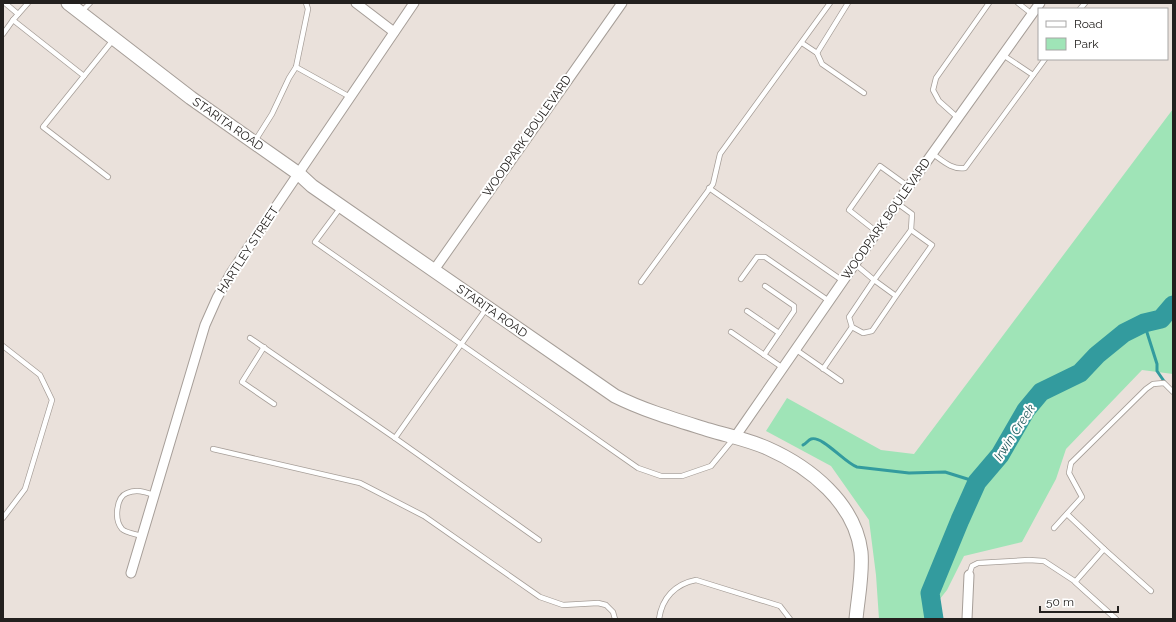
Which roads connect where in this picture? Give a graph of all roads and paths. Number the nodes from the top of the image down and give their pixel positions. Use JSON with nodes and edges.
{"nodes":[{"id":1,"x":5,"y":3,"type":"edge"},
{"id":2,"x":28,"y":3,"type":"edge"},
{"id":3,"x":68,"y":3,"type":"edge"},
{"id":4,"x":90,"y":3,"type":"edge"},
{"id":5,"x":306,"y":3,"type":"edge"},
{"id":6,"x":356,"y":3,"type":"edge"},
{"id":7,"x":414,"y":3,"type":"edge"},
{"id":8,"x":622,"y":3,"type":"edge"},
{"id":9,"x":830,"y":3,"type":"edge"},
{"id":10,"x":848,"y":3,"type":"edge"},
{"id":11,"x":989,"y":3,"type":"edge"},
{"id":12,"x":1018,"y":3,"type":"edge"},
{"id":13,"x":1040,"y":3,"type":"edge"},
{"id":14,"x":80,"y":13,"type":"junction"},
{"id":15,"x":18,"y":14,"type":"junction"},
{"id":16,"x":1032,"y":14,"type":"junction"},
{"id":17,"x":13,"y":20,"type":"junction"},
{"id":18,"x":394,"y":32,"type":"junction"},
{"id":19,"x":3,"y":34,"type":"edge"},
{"id":20,"x":114,"y":39,"type":"junction"},
{"id":21,"x":802,"y":43,"type":"junction"},
{"id":22,"x":817,"y":53,"type":"junction"},
{"id":23,"x":1003,"y":55,"type":"junction"},
{"id":24,"x":1044,"y":60,"type":"edge"},
{"id":25,"x":296,"y":67,"type":"junction"},
{"id":26,"x":1033,"y":75,"type":"junction"},
{"id":27,"x":84,"y":76,"type":"junction"},
{"id":28,"x":864,"y":93,"type":"dead end"},
{"id":29,"x":350,"y":96,"type":"junction"},
{"id":30,"x":958,"y":118,"type":"junction"},
{"id":31,"x":254,"y":142,"type":"junction"},
{"id":32,"x":933,"y":154,"type":"junction"},
{"id":33,"x":299,"y":174,"type":"junction"},
{"id":34,"x":108,"y":177,"type":"dead end"},
{"id":35,"x":909,"y":187,"type":"junction"},
{"id":36,"x":709,"y":188,"type":"junction"},
{"id":37,"x":896,"y":203,"type":"junction"},
{"id":38,"x":341,"y":206,"type":"junction"},
{"id":39,"x":911,"y":230,"type":"junction"},
{"id":40,"x":877,"y":232,"type":"junction"},
{"id":41,"x":855,"y":264,"type":"junction"},
{"id":42,"x":434,"y":270,"type":"junction"},
{"id":43,"x":741,"y":279,"type":"dead end"},
{"id":44,"x":874,"y":280,"type":"junction"},
{"id":45,"x":843,"y":281,"type":"junction"},
{"id":46,"x":641,"y":282,"type":"dead end"},
{"id":47,"x":765,"y":286,"type":"dead end"},
{"id":48,"x":896,"y":296,"type":"junction"},
{"id":49,"x":829,"y":301,"type":"junction"},
{"id":50,"x":487,"y":308,"type":"junction"},
{"id":51,"x":747,"y":311,"type":"dead end"},
{"id":52,"x":852,"y":327,"type":"junction"},
{"id":53,"x":731,"y":332,"type":"dead end"},
{"id":54,"x":779,"y":333,"type":"junction"},
{"id":55,"x":250,"y":338,"type":"dead end"},
{"id":56,"x":460,"y":345,"type":"junction"},
{"id":57,"x":3,"y":346,"type":"edge"},
{"id":58,"x":264,"y":347,"type":"junction"},
{"id":59,"x":795,"y":349,"type":"junction"},
{"id":60,"x":764,"y":355,"type":"junction"},
{"id":61,"x":783,"y":368,"type":"junction"},
{"id":62,"x":822,"y":369,"type":"junction"},
{"id":63,"x":841,"y":382,"type":"dead end"},
{"id":64,"x":1173,"y":392,"type":"edge"},
{"id":65,"x":274,"y":404,"type":"dead end"},
{"id":66,"x":735,"y":437,"type":"junction"},
{"id":67,"x":395,"y":438,"type":"junction"},
{"id":68,"x":213,"y":449,"type":"dead end"},
{"id":69,"x":154,"y":494,"type":"junction"},
{"id":70,"x":1067,"y":514,"type":"junction"},
{"id":71,"x":3,"y":518,"type":"edge"},
{"id":72,"x":1054,"y":528,"type":"dead end"},
{"id":73,"x":142,"y":536,"type":"junction"},
{"id":74,"x":539,"y":540,"type":"dead end"},
{"id":75,"x":1104,"y":549,"type":"junction"},
{"id":76,"x":131,"y":573,"type":"dead end"},
{"id":77,"x":969,"y":575,"type":"joint"},
{"id":78,"x":1076,"y":582,"type":"junction"},
{"id":79,"x":1151,"y":591,"type":"dead end"},
{"id":80,"x":1114,"y":618,"type":"edge"},
{"id":81,"x":615,"y":619,"type":"edge"},
{"id":82,"x":659,"y":619,"type":"edge"},
{"id":83,"x":790,"y":619,"type":"edge"},
{"id":84,"x":856,"y":619,"type":"edge"},
{"id":85,"x":967,"y":619,"type":"edge"}],
"edges":[{"from":1,"to":15,"type":"lane"},
{"from":2,"to":15,"type":"lane"},
{"from":3,"to":14,"type":"street","name":"STARITA ROAD"},
{"from":4,"to":14,"type":"lane"},
{"from":5,"to":25,"type":"lane"},
{"from":6,"to":18,"type":"street"},
{"from":7,"to":18,"type":"street","name":"HARTLEY STREET"},
{"from":8,"to":42,"type":"street","name":"WOODPARK BOULEVARD"},
{"from":9,"to":21,"type":"lane"},
{"from":10,"to":22,"type":"lane"},
{"from":11,"to":30,"type":"lane"},
{"from":12,"to":16,"type":"lane"},
{"from":13,"to":16,"type":"street","name":"WOODPARK BOULEVARD"},
{"from":14,"to":20,"type":"street","name":"STARITA ROAD"},
{"from":15,"to":17,"type":"lane"},
{"from":16,"to":23,"type":"street","name":"WOODPARK BOULEVARD"},
{"from":17,"to":19,"type":"lane"},
{"from":17,"to":27,"type":"lane"},
{"from":18,"to":29,"type":"street","name":"HARTLEY STREET"},
{"from":20,"to":27,"type":"lane"},
{"from":20,"to":31,"type":"street","name":"STARITA ROAD"},
{"from":21,"to":22,"type":"lane"},
{"from":21,"to":36,"type":"lane"},
{"from":22,"to":28,"type":"lane"},
{"from":23,"to":26,"type":"lane"},
{"from":23,"to":30,"type":"street","name":"WOODPARK BOULEVARD"},
{"from":24,"to":26,"type":"lane"},
{"from":25,"to":29,"type":"lane"},
{"from":25,"to":31,"type":"lane"},
{"from":26,"to":32,"type":"lane"},
{"from":27,"to":34,"type":"lane"},
{"from":29,"to":33,"type":"street","name":"HARTLEY STREET"},
{"from":30,"to":32,"type":"street","name":"WOODPARK BOULEVARD"},
{"from":31,"to":33,"type":"street","name":"STARITA ROAD"},
{"from":32,"to":35,"type":"street","name":"WOODPARK BOULEVARD"},
{"from":33,"to":38,"type":"street","name":"STARITA ROAD"},
{"from":33,"to":69,"type":"street","name":"HARTLEY STREET"},
{"from":35,"to":37,"type":"street","name":"WOODPARK BOULEVARD"},
{"from":35,"to":40,"type":"lane"},
{"from":36,"to":45,"type":"lane"},
{"from":36,"to":46,"type":"lane"},
{"from":37,"to":39,"type":"lane"},
{"from":37,"to":40,"type":"street","name":"WOODPARK BOULEVARD"},
{"from":38,"to":42,"type":"street","name":"STARITA ROAD"},
{"from":38,"to":56,"type":"lane"},
{"from":39,"to":44,"type":"lane"},
{"from":39,"to":48,"type":"lane"},
{"from":40,"to":41,"type":"street","name":"WOODPARK BOULEVARD"},
{"from":41,"to":44,"type":"lane"},
{"from":41,"to":45,"type":"street","name":"WOODPARK BOULEVARD"},
{"from":42,"to":50,"type":"street","name":"STARITA ROAD"},
{"from":43,"to":49,"type":"lane"},
{"from":44,"to":48,"type":"lane"},
{"from":44,"to":52,"type":"lane"},
{"from":45,"to":49,"type":"street","name":"WOODPARK BOULEVARD"},
{"from":47,"to":54,"type":"lane"},
{"from":48,"to":52,"type":"lane"},
{"from":49,"to":59,"type":"street","name":"WOODPARK BOULEVARD"},
{"from":50,"to":56,"type":"lane"},
{"from":50,"to":66,"type":"street","name":"STARITA ROAD"},
{"from":51,"to":54,"type":"lane"},
{"from":52,"to":62,"type":"lane"},
{"from":53,"to":60,"type":"lane"},
{"from":54,"to":60,"type":"lane"},
{"from":55,"to":58,"type":"lane"},
{"from":56,"to":66,"type":"lane"},
{"from":56,"to":67,"type":"lane"},
{"from":57,"to":71,"type":"lane"},
{"from":58,"to":65,"type":"lane"},
{"from":58,"to":67,"type":"lane"},
{"from":59,"to":61,"type":"street","name":"WOODPARK BOULEVARD"},
{"from":59,"to":62,"type":"lane"},
{"from":60,"to":61,"type":"lane"},
{"from":61,"to":66,"type":"street","name":"WOODPARK BOULEVARD"},
{"from":62,"to":63,"type":"lane"},
{"from":64,"to":70,"type":"lane"},
{"from":66,"to":84,"type":"street","name":"STARITA ROAD"},
{"from":67,"to":74,"type":"lane"},
{"from":68,"to":81,"type":"lane"},
{"from":69,"to":73,"type":"street","name":"HARTLEY STREET"},
{"from":69,"to":73,"type":"lane"},
{"from":70,"to":72,"type":"lane"},
{"from":70,"to":75,"type":"lane"},
{"from":73,"to":76,"type":"street","name":"HARTLEY STREET"},
{"from":75,"to":78,"type":"lane"},
{"from":75,"to":79,"type":"lane"},
{"from":77,"to":78,"type":"lane"},
{"from":77,"to":85,"type":"street"},
{"from":78,"to":80,"type":"lane"},
{"from":82,"to":83,"type":"lane"}]}
